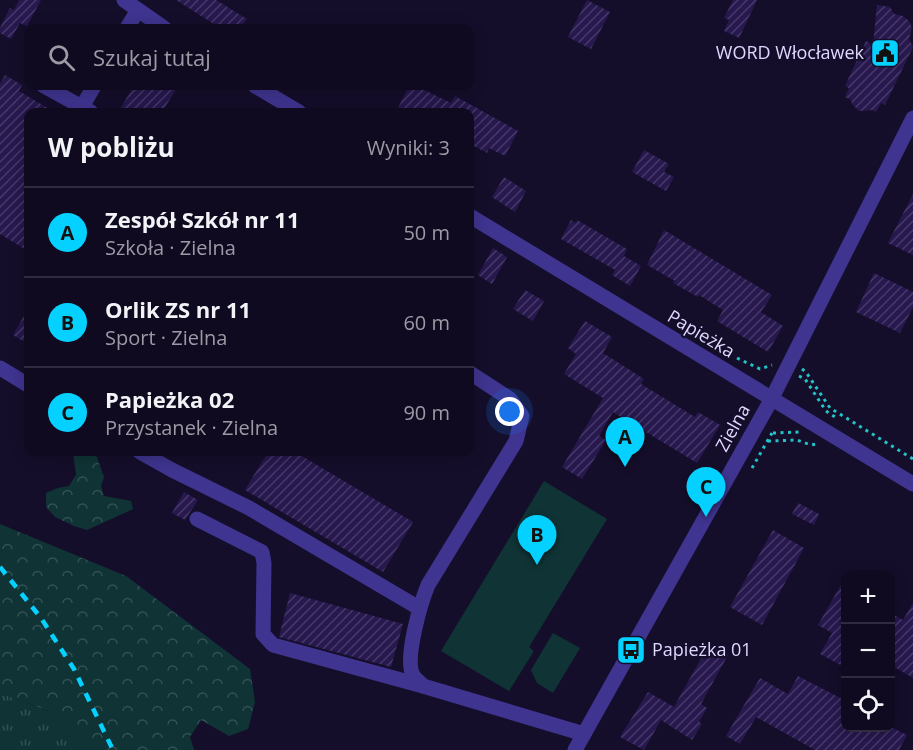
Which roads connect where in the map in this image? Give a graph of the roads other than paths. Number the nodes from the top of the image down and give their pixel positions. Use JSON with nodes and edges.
{"nodes":[{"id":1,"x":124,"y":0,"type":"edge"},
{"id":2,"x":138,"y":10,"type":"junction"},
{"id":3,"x":129,"y":24,"type":"edge"},
{"id":4,"x":159,"y":24,"type":"edge"},
{"id":5,"x":52,"y":90,"type":"edge"},
{"id":6,"x":93,"y":90,"type":"edge"},
{"id":7,"x":262,"y":90,"type":"edge"},
{"id":8,"x":84,"y":108,"type":"edge"},
{"id":9,"x":88,"y":108,"type":"edge"},
{"id":10,"x":292,"y":108,"type":"edge"},
{"id":11,"x":913,"y":118,"type":"edge"},
{"id":12,"x":474,"y":218,"type":"edge"},
{"id":13,"x":0,"y":368,"type":"edge"},
{"id":14,"x":474,"y":376,"type":"edge"},
{"id":15,"x":24,"y":383,"type":"edge"},
{"id":16,"x":771,"y":400,"type":"junction"},
{"id":17,"x":147,"y":456,"type":"edge"},
{"id":18,"x":913,"y":484,"type":"edge"},
{"id":19,"x":197,"y":519,"type":"dead end"},
{"id":20,"x":419,"y":608,"type":"junction"},
{"id":21,"x":423,"y":686,"type":"junction"},
{"id":22,"x":584,"y":734,"type":"junction"},
{"id":23,"x":575,"y":750,"type":"edge"}],
"edges":[{"from":1,"to":2,"type":"street"},
{"from":2,"to":3,"type":"street"},
{"from":2,"to":4,"type":"street"},
{"from":5,"to":8,"type":"street"},
{"from":6,"to":9,"type":"street"},
{"from":7,"to":10,"type":"street"},
{"from":11,"to":16,"type":"street","name":"Zielna"},
{"from":12,"to":16,"type":"street","name":"Papieżka"},
{"from":13,"to":15,"type":"street"},
{"from":14,"to":20,"type":"street"},
{"from":16,"to":18,"type":"street","name":"Papieżka"},
{"from":16,"to":22,"type":"street","name":"Zielna"},
{"from":17,"to":20,"type":"street"},
{"from":19,"to":21,"type":"street"},
{"from":20,"to":21,"type":"street"},
{"from":21,"to":22,"type":"street"},
{"from":22,"to":23,"type":"street","name":"Zielna"}]}
